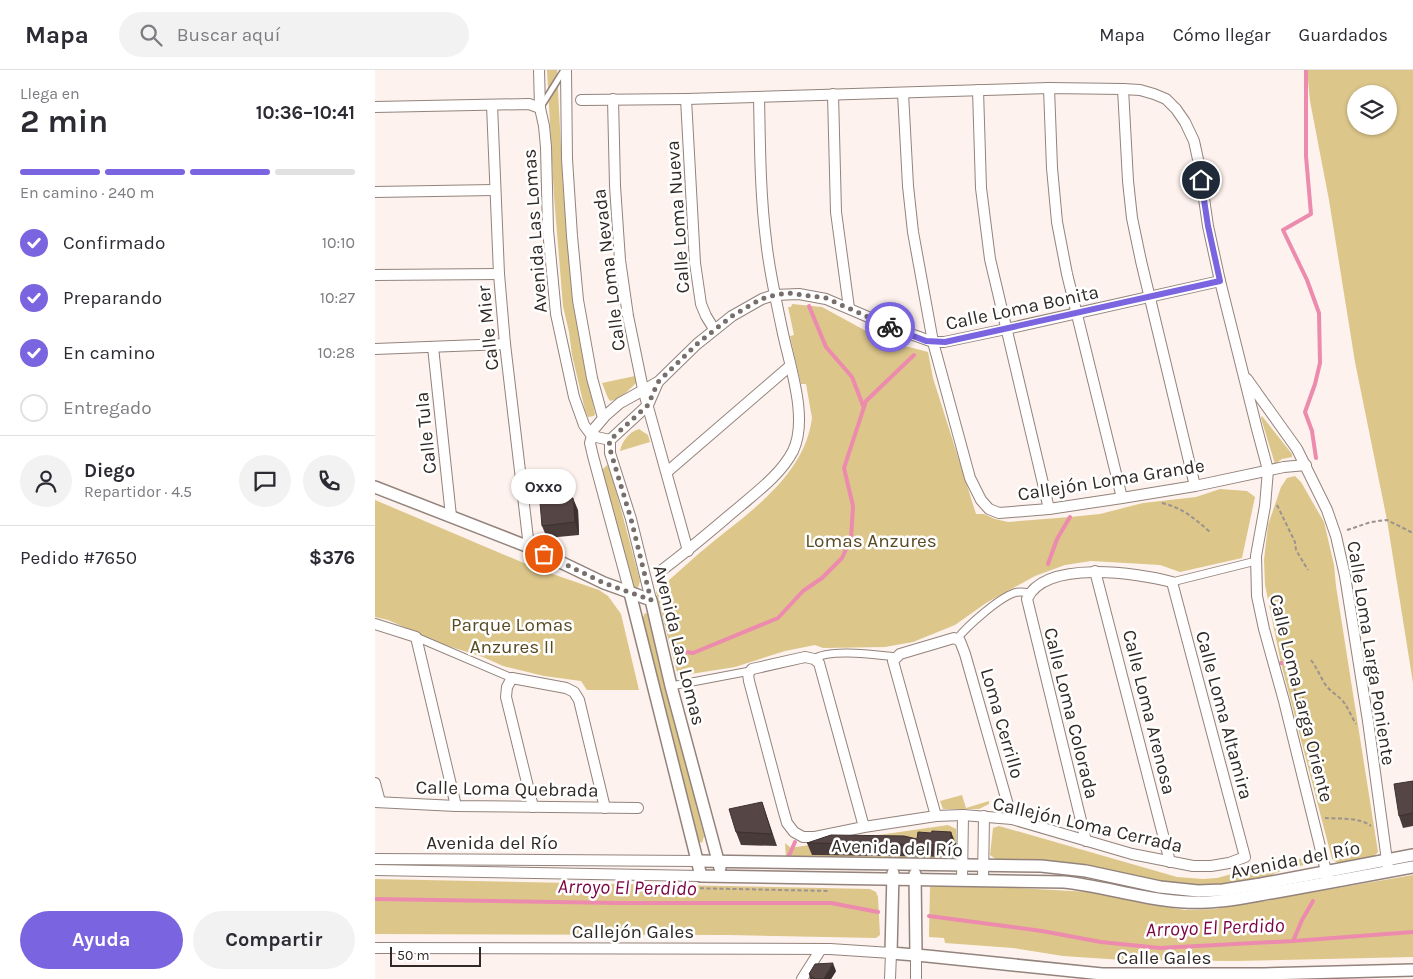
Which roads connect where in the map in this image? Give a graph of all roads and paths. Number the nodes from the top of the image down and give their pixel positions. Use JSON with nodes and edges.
{"nodes":[{"id":1,"x":539,"y":70,"type":"edge"},
{"id":2,"x":565,"y":70,"type":"edge"},
{"id":3,"x":1049,"y":88,"type":"junction"},
{"id":4,"x":1123,"y":89,"type":"junction"},
{"id":5,"x":978,"y":90,"type":"junction"},
{"id":6,"x":903,"y":92,"type":"junction"},
{"id":7,"x":833,"y":94,"type":"junction"},
{"id":8,"x":759,"y":97,"type":"junction"},
{"id":9,"x":613,"y":99,"type":"junction"},
{"id":10,"x":686,"y":99,"type":"junction"},
{"id":11,"x":581,"y":100,"type":"dead end"},
{"id":12,"x":492,"y":105,"type":"junction"},
{"id":13,"x":375,"y":107,"type":"edge"},
{"id":14,"x":541,"y":108,"type":"junction"},
{"id":15,"x":494,"y":190,"type":"junction"},
{"id":16,"x":375,"y":192,"type":"edge"},
{"id":17,"x":499,"y":274,"type":"junction"},
{"id":18,"x":375,"y":275,"type":"edge"},
{"id":19,"x":1220,"y":281,"type":"junction"},
{"id":20,"x":775,"y":295,"type":"junction"},
{"id":21,"x":1150,"y":297,"type":"junction"},
{"id":22,"x":849,"y":308,"type":"junction"},
{"id":23,"x":1076,"y":313,"type":"junction"},
{"id":24,"x":714,"y":329,"type":"junction"},
{"id":25,"x":1006,"y":330,"type":"junction"},
{"id":26,"x":933,"y":342,"type":"junction"},
{"id":27,"x":505,"y":344,"type":"junction"},
{"id":28,"x":433,"y":347,"type":"junction"},
{"id":29,"x":375,"y":349,"type":"edge"},
{"id":30,"x":790,"y":366,"type":"junction"},
{"id":31,"x":1244,"y":374,"type":"junction"},
{"id":32,"x":658,"y":382,"type":"junction"},
{"id":33,"x":643,"y":389,"type":"junction"},
{"id":34,"x":648,"y":405,"type":"junction"},
{"id":35,"x":603,"y":418,"type":"junction"},
{"id":36,"x":592,"y":436,"type":"junction"},
{"id":37,"x":610,"y":440,"type":"junction"},
{"id":38,"x":1306,"y":465,"type":"junction"},
{"id":39,"x":1268,"y":470,"type":"junction"},
{"id":40,"x":667,"y":472,"type":"junction"},
{"id":41,"x":1195,"y":486,"type":"junction"},
{"id":42,"x":375,"y":487,"type":"edge"},
{"id":43,"x":1122,"y":498,"type":"junction"},
{"id":44,"x":1275,"y":502,"type":"dead end"},
{"id":45,"x":1161,"y":503,"type":"dead end"},
{"id":46,"x":1049,"y":509,"type":"junction"},
{"id":47,"x":451,"y":516,"type":"junction"},
{"id":48,"x":1333,"y":527,"type":"junction"},
{"id":49,"x":1413,"y":531,"type":"edge"},
{"id":50,"x":1210,"y":532,"type":"dead end"},
{"id":51,"x":529,"y":547,"type":"junction"},
{"id":52,"x":688,"y":551,"type":"junction"},
{"id":53,"x":1256,"y":561,"type":"junction"},
{"id":54,"x":662,"y":570,"type":"dead end"},
{"id":55,"x":1308,"y":570,"type":"dead end"},
{"id":56,"x":1095,"y":571,"type":"junction"},
{"id":57,"x":1172,"y":582,"type":"junction"},
{"id":58,"x":630,"y":593,"type":"junction"},
{"id":59,"x":1029,"y":593,"type":"junction"},
{"id":60,"x":651,"y":600,"type":"junction"},
{"id":61,"x":375,"y":624,"type":"edge"},
{"id":62,"x":416,"y":637,"type":"junction"},
{"id":63,"x":957,"y":639,"type":"junction"},
{"id":64,"x":896,"y":657,"type":"junction"},
{"id":65,"x":815,"y":658,"type":"junction"},
{"id":66,"x":1311,"y":660,"type":"dead end"},
{"id":67,"x":750,"y":671,"type":"junction"},
{"id":68,"x":512,"y":678,"type":"junction"},
{"id":69,"x":1289,"y":685,"type":"dead end"},
{"id":70,"x":671,"y":686,"type":"junction"},
{"id":71,"x":1305,"y":700,"type":"dead end"},
{"id":72,"x":1359,"y":728,"type":"dead end"},
{"id":73,"x":375,"y":782,"type":"edge"},
{"id":74,"x":378,"y":802,"type":"edge"},
{"id":75,"x":456,"y":806,"type":"junction"},
{"id":76,"x":533,"y":807,"type":"junction"},
{"id":77,"x":605,"y":808,"type":"junction"},
{"id":78,"x":638,"y":808,"type":"dead end"},
{"id":79,"x":963,"y":815,"type":"junction"},
{"id":80,"x":936,"y":816,"type":"junction"},
{"id":81,"x":984,"y":816,"type":"junction"},
{"id":82,"x":1323,"y":818,"type":"dead end"},
{"id":83,"x":1011,"y":819,"type":"junction"},
{"id":84,"x":864,"y":827,"type":"junction"},
{"id":85,"x":1373,"y":828,"type":"dead end"},
{"id":86,"x":1085,"y":841,"type":"junction"},
{"id":87,"x":1413,"y":855,"type":"edge"},
{"id":88,"x":1245,"y":857,"type":"joint"},
{"id":89,"x":375,"y":859,"type":"edge"},
{"id":90,"x":1386,"y":860,"type":"junction"},
{"id":91,"x":698,"y":861,"type":"junction"},
{"id":92,"x":719,"y":861,"type":"junction"},
{"id":93,"x":1170,"y":862,"type":"junction"},
{"id":94,"x":893,"y":865,"type":"junction"},
{"id":95,"x":915,"y":865,"type":"junction"},
{"id":96,"x":962,"y":866,"type":"junction"},
{"id":97,"x":983,"y":866,"type":"junction"},
{"id":98,"x":1413,"y":868,"type":"edge"},
{"id":99,"x":375,"y":870,"type":"edge"},
{"id":100,"x":1388,"y":872,"type":"junction"},
{"id":101,"x":701,"y":876,"type":"junction"},
{"id":102,"x":722,"y":877,"type":"junction"},
{"id":103,"x":1327,"y":877,"type":"junction"},
{"id":104,"x":962,"y":880,"type":"junction"},
{"id":105,"x":983,"y":880,"type":"junction"},
{"id":106,"x":892,"y":884,"type":"junction"},
{"id":107,"x":915,"y":884,"type":"junction"},
{"id":108,"x":375,"y":948,"type":"edge"},
{"id":109,"x":821,"y":949,"type":"junction"},
{"id":110,"x":891,"y":953,"type":"junction"},
{"id":111,"x":916,"y":955,"type":"junction"},
{"id":112,"x":1413,"y":970,"type":"edge"},
{"id":113,"x":1263,"y":976,"type":"edge"},
{"id":114,"x":802,"y":979,"type":"edge"},
{"id":115,"x":890,"y":979,"type":"edge"},
{"id":116,"x":916,"y":979,"type":"edge"}],
"edges":[{"from":1,"to":14,"type":"street","name":"Avenida Las Lomas"},
{"from":2,"to":14,"type":"lane"},
{"from":2,"to":35,"type":"street"},
{"from":3,"to":4,"type":"street","name":"Calle Loma Larga Oriente"},
{"from":3,"to":5,"type":"street","name":"Calle Loma Larga Oriente"},
{"from":3,"to":23,"type":"street"},
{"from":4,"to":19,"type":"street","name":"Calle Loma Larga Oriente"},
{"from":4,"to":21,"type":"street"},
{"from":5,"to":6,"type":"street","name":"Calle Loma Larga Oriente"},
{"from":5,"to":25,"type":"street"},
{"from":6,"to":7,"type":"street","name":"Calle Loma Larga Oriente"},
{"from":6,"to":26,"type":"street","name":"Callejón Loma Grande"},
{"from":7,"to":8,"type":"street","name":"Calle Loma Larga Oriente"},
{"from":7,"to":22,"type":"street"},
{"from":8,"to":10,"type":"street","name":"Calle Loma Larga Oriente"},
{"from":8,"to":20,"type":"street"},
{"from":9,"to":10,"type":"street","name":"Calle Loma Larga Oriente"},
{"from":9,"to":11,"type":"street","name":"Calle Loma Larga Oriente"},
{"from":9,"to":33,"type":"street","name":"Calle Loma Nevada"},
{"from":10,"to":24,"type":"street","name":"Calle Loma Nueva"},
{"from":12,"to":13,"type":"street"},
{"from":12,"to":14,"type":"street"},
{"from":12,"to":15,"type":"street","name":"Calle Mier"},
{"from":14,"to":36,"type":"street","name":"Avenida Las Lomas"},
{"from":15,"to":16,"type":"street"},
{"from":15,"to":17,"type":"street","name":"Calle Mier"},
{"from":17,"to":18,"type":"street"},
{"from":17,"to":27,"type":"street","name":"Calle Mier"},
{"from":19,"to":21,"type":"street","name":"Calle Loma Bonita"},
{"from":19,"to":31,"type":"street","name":"Calle Loma Larga Oriente"},
{"from":20,"to":22,"type":"street","name":"Calle Loma Bonita"},
{"from":20,"to":24,"type":"street","name":"Calle Loma Bonita"},
{"from":20,"to":30,"type":"street"},
{"from":21,"to":23,"type":"street","name":"Calle Loma Bonita"},
{"from":21,"to":41,"type":"street"},
{"from":22,"to":26,"type":"street","name":"Calle Loma Bonita"},
{"from":23,"to":25,"type":"street","name":"Calle Loma Bonita"},
{"from":23,"to":43,"type":"street"},
{"from":24,"to":32,"type":"street","name":"Calle Loma Bonita"},
{"from":25,"to":26,"type":"street","name":"Calle Loma Bonita"},
{"from":25,"to":46,"type":"street"},
{"from":26,"to":46,"type":"street","name":"Callejón Loma Grande"},
{"from":27,"to":28,"type":"street"},
{"from":27,"to":51,"type":"street","name":"Calle Mier"},
{"from":28,"to":29,"type":"street"},
{"from":28,"to":47,"type":"street","name":"Calle Tula"},
{"from":30,"to":40,"type":"street"},
{"from":30,"to":52,"type":"street"},
{"from":31,"to":38,"type":"street","name":"Calle Loma Larga Poniente"},
{"from":31,"to":39,"type":"street","name":"Calle Loma Larga Oriente"},
{"from":32,"to":33,"type":"street","name":"Calle Loma Bonita"},
{"from":32,"to":34,"type":"street","name":"Calle Loma Bonita"},
{"from":33,"to":34,"type":"street","name":"Calle Loma Nevada"},
{"from":33,"to":35,"type":"street","name":"Calle Loma Bonita"},
{"from":34,"to":37,"type":"street","name":"Calle Loma Bonita"},
{"from":34,"to":40,"type":"street","name":"Calle Loma Nevada"},
{"from":35,"to":36,"type":"street","name":"Calle Loma Bonita"},
{"from":36,"to":37,"type":"street"},
{"from":36,"to":58,"type":"street","name":"Avenida Las Lomas"},
{"from":37,"to":60,"type":"street","name":"Avenida Las Lomas"},
{"from":38,"to":39,"type":"street","name":"Callejón Loma Grande"},
{"from":38,"to":48,"type":"street","name":"Calle Loma Larga Poniente"},
{"from":39,"to":41,"type":"street","name":"Callejón Loma Grande"},
{"from":39,"to":53,"type":"street","name":"Calle Loma Larga Oriente"},
{"from":40,"to":52,"type":"street","name":"Calle Loma Nevada"},
{"from":41,"to":43,"type":"street","name":"Callejón Loma Grande"},
{"from":42,"to":47,"type":"street"},
{"from":43,"to":46,"type":"street","name":"Callejón Loma Grande"},
{"from":44,"to":55,"type":"path"},
{"from":45,"to":50,"type":"path"},
{"from":47,"to":51,"type":"street"},
{"from":48,"to":49,"type":"path"},
{"from":48,"to":90,"type":"street","name":"Calle Loma Larga Poniente"},
{"from":51,"to":58,"type":"street"},
{"from":52,"to":54,"type":"street"},
{"from":53,"to":57,"type":"street"},
{"from":53,"to":103,"type":"street","name":"Calle Loma Larga Oriente"},
{"from":56,"to":57,"type":"street"},
{"from":56,"to":59,"type":"street"},
{"from":56,"to":93,"type":"street","name":"Calle Loma Arenosa"},
{"from":57,"to":88,"type":"street","name":"Calle Loma Altamira"},
{"from":58,"to":60,"type":"street"},
{"from":58,"to":91,"type":"street","name":"Avenida Las Lomas"},
{"from":59,"to":63,"type":"street"},
{"from":59,"to":86,"type":"street","name":"Calle Loma Colorada"},
{"from":60,"to":70,"type":"street","name":"Avenida Las Lomas"},
{"from":61,"to":62,"type":"street"},
{"from":62,"to":68,"type":"street"},
{"from":62,"to":75,"type":"street"},
{"from":63,"to":64,"type":"street"},
{"from":63,"to":83,"type":"street","name":"Loma Cerrillo"},
{"from":64,"to":65,"type":"street"},
{"from":64,"to":80,"type":"street"},
{"from":65,"to":67,"type":"street"},
{"from":65,"to":84,"type":"street"},
{"from":66,"to":72,"type":"path"},
{"from":67,"to":70,"type":"street"},
{"from":67,"to":84,"type":"street","name":"Callejón Loma Cerrada"},
{"from":68,"to":76,"type":"street"},
{"from":68,"to":77,"type":"street"},
{"from":69,"to":71,"type":"path"},
{"from":70,"to":92,"type":"street","name":"Avenida Las Lomas"},
{"from":73,"to":74,"type":"street"},
{"from":74,"to":75,"type":"street","name":"Calle Loma Quebrada"},
{"from":75,"to":76,"type":"street","name":"Calle Loma Quebrada"},
{"from":76,"to":77,"type":"street","name":"Calle Loma Quebrada"},
{"from":77,"to":78,"type":"street","name":"Calle Loma Quebrada"},
{"from":79,"to":80,"type":"street","name":"Callejón Loma Cerrada"},
{"from":79,"to":81,"type":"street","name":"Callejón Loma Cerrada"},
{"from":79,"to":96,"type":"street"},
{"from":80,"to":84,"type":"street","name":"Callejón Loma Cerrada"},
{"from":81,"to":83,"type":"street","name":"Callejón Loma Cerrada"},
{"from":81,"to":97,"type":"street"},
{"from":82,"to":85,"type":"path"},
{"from":83,"to":86,"type":"street","name":"Callejón Loma Cerrada"},
{"from":86,"to":93,"type":"street","name":"Callejón Loma Cerrada"},
{"from":87,"to":90,"type":"street","name":"Avenida del Río"},
{"from":88,"to":93,"type":"street","name":"Callejón Loma Cerrada"},
{"from":89,"to":91,"type":"street","name":"Avenida del Río"},
{"from":90,"to":100,"type":"street","name":"Calle Loma Larga Poniente"},
{"from":90,"to":103,"type":"street","name":"Avenida del Río"},
{"from":91,"to":92,"type":"street","name":"Avenida del Río"},
{"from":91,"to":101,"type":"street","name":"Avenida Las Lomas"},
{"from":92,"to":94,"type":"street","name":"Avenida del Río"},
{"from":92,"to":102,"type":"street","name":"Avenida Las Lomas"},
{"from":94,"to":95,"type":"street","name":"Avenida del Río"},
{"from":94,"to":106,"type":"street"},
{"from":95,"to":96,"type":"street","name":"Avenida del Río"},
{"from":95,"to":107,"type":"street"},
{"from":96,"to":97,"type":"street","name":"Avenida del Río"},
{"from":96,"to":104,"type":"street"},
{"from":97,"to":103,"type":"street","name":"Avenida del Río"},
{"from":97,"to":105,"type":"street"},
{"from":98,"to":100,"type":"street","name":"Avenida del Río"},
{"from":99,"to":101,"type":"street","name":"Avenida del Río"},
{"from":100,"to":103,"type":"street","name":"Avenida del Río"},
{"from":101,"to":102,"type":"street","name":"Avenida del Río"},
{"from":102,"to":106,"type":"street","name":"Avenida del Río"},
{"from":103,"to":105,"type":"street","name":"Avenida del Río"},
{"from":104,"to":105,"type":"street","name":"Avenida del Río"},
{"from":104,"to":107,"type":"street","name":"Avenida del Río"},
{"from":106,"to":107,"type":"street","name":"Avenida del Río"},
{"from":106,"to":110,"type":"street"},
{"from":107,"to":111,"type":"street"},
{"from":108,"to":109,"type":"street","name":"Callejón Gales"},
{"from":109,"to":110,"type":"street","name":"Callejón Gales"},
{"from":109,"to":114,"type":"street"},
{"from":110,"to":111,"type":"street","name":"Calle Gales"},
{"from":110,"to":115,"type":"street"},
{"from":111,"to":113,"type":"street","name":"Calle Gales"},
{"from":111,"to":116,"type":"street"},
{"from":112,"to":113,"type":"street","name":"Calle Gales"}]}
